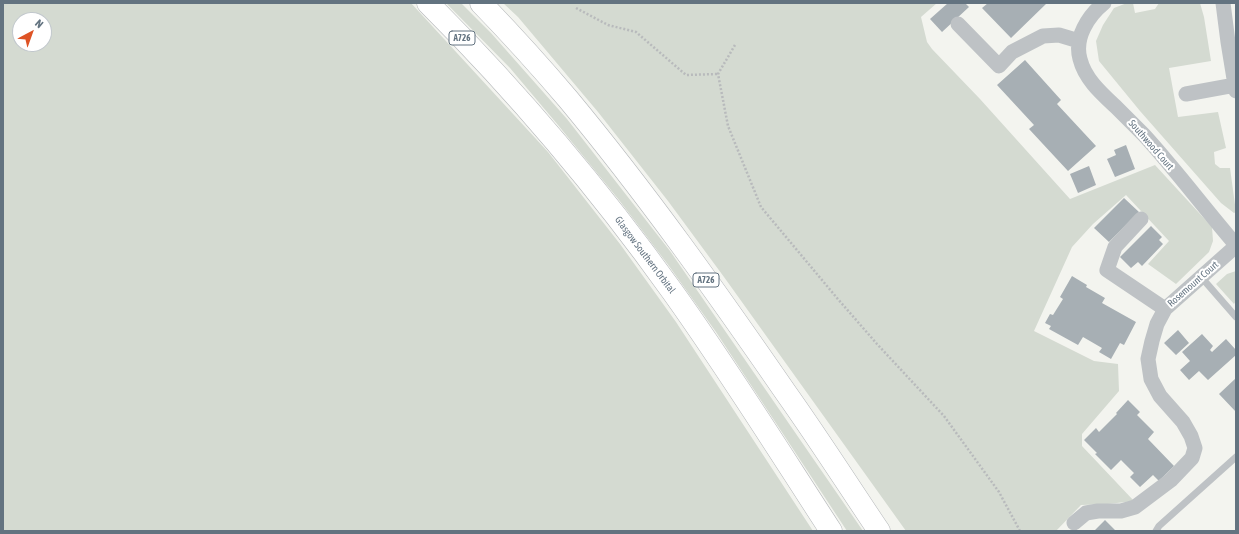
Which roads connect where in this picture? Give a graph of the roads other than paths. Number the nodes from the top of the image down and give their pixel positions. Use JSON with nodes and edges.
{"nodes":[{"id":1,"x":428,"y":3,"type":"edge"},
{"id":2,"x":481,"y":3,"type":"edge"},
{"id":3,"x":1104,"y":3,"type":"edge"},
{"id":4,"x":1223,"y":3,"type":"edge"},
{"id":5,"x":958,"y":24,"type":"dead end"},
{"id":6,"x":1079,"y":41,"type":"junction"},
{"id":7,"x":1236,"y":88,"type":"edge"},
{"id":8,"x":1186,"y":94,"type":"dead end"},
{"id":9,"x":1141,"y":219,"type":"dead end"},
{"id":10,"x":1236,"y":246,"type":"edge"},
{"id":11,"x":1202,"y":278,"type":"junction"},
{"id":12,"x":1165,"y":309,"type":"junction"},
{"id":13,"x":1236,"y":317,"type":"edge"},
{"id":14,"x":1236,"y":457,"type":"edge"},
{"id":15,"x":1074,"y":524,"type":"dead end"},
{"id":16,"x":831,"y":531,"type":"edge"},
{"id":17,"x":879,"y":531,"type":"edge"},
{"id":18,"x":1156,"y":531,"type":"edge"}],
"edges":[{"from":1,"to":16,"type":"highway","name":"Glasgow Southern Orbital","number":"A726"},
{"from":2,"to":17,"type":"highway","number":"A726"},
{"from":3,"to":6,"type":"street","name":"Southwood Court"},
{"from":4,"to":7,"type":"street"},
{"from":5,"to":6,"type":"street"},
{"from":6,"to":10,"type":"street","name":"Southwood Court"},
{"from":7,"to":8,"type":"street"},
{"from":9,"to":12,"type":"street"},
{"from":10,"to":11,"type":"street","name":"Rosemount Court"},
{"from":11,"to":12,"type":"street","name":"Rosemount Court"},
{"from":11,"to":13,"type":"lane"},
{"from":12,"to":15,"type":"street","name":"Rosemount Court"},
{"from":14,"to":18,"type":"lane"}]}
